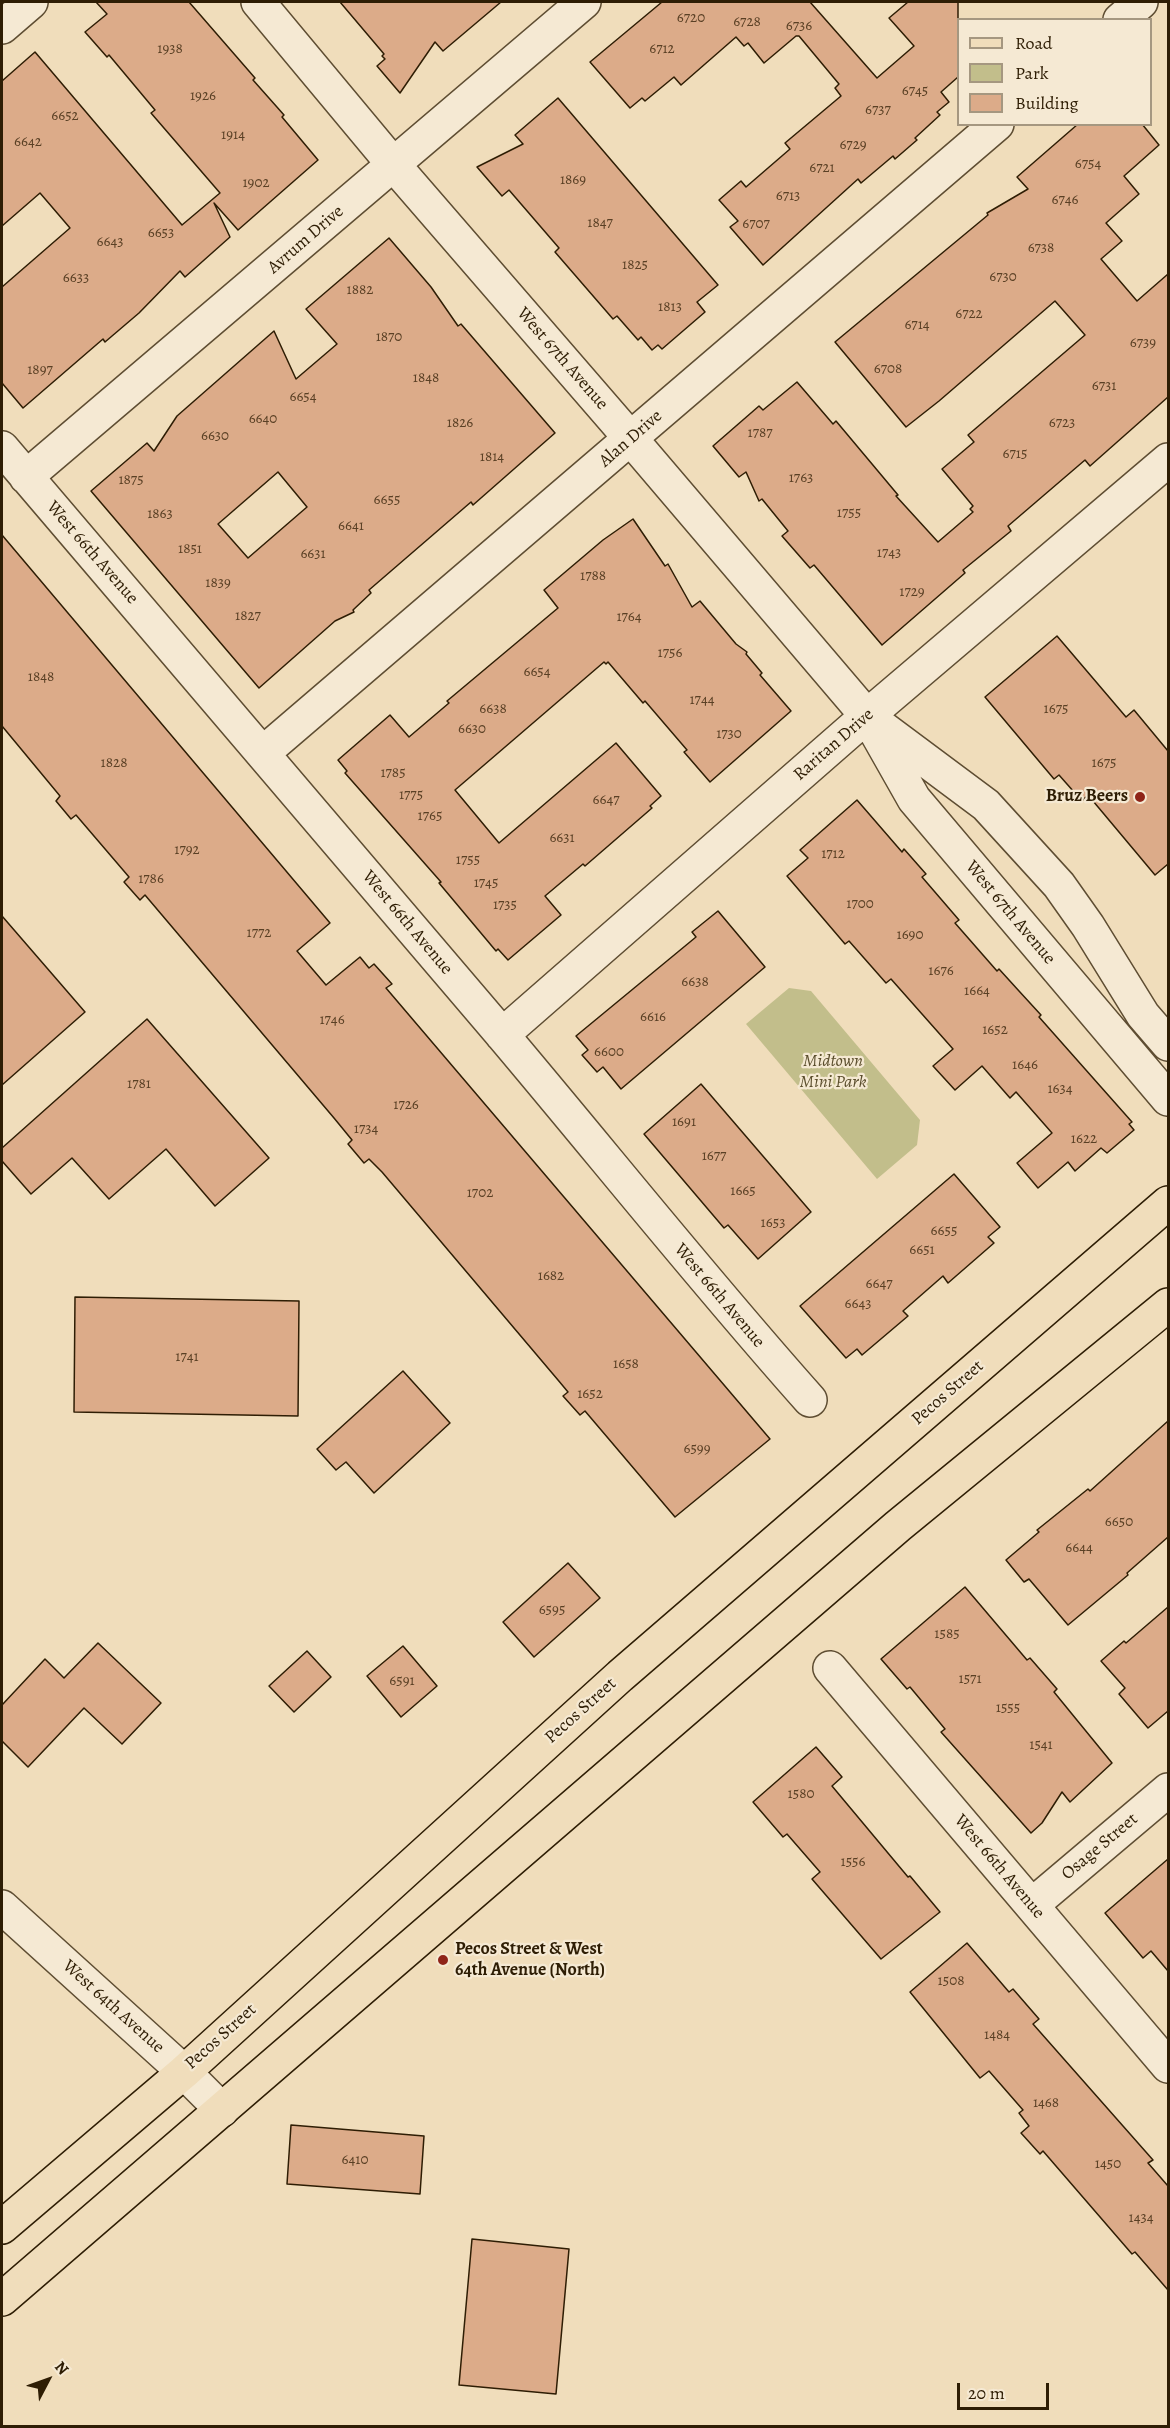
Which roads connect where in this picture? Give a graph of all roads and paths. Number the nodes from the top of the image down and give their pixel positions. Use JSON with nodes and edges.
{"nodes":[{"id":1,"x":258,"y":2,"type":"edge"},
{"id":2,"x":584,"y":2,"type":"edge"},
{"id":3,"x":1141,"y":2,"type":"edge"},
{"id":4,"x":1122,"y":18,"type":"edge"},
{"id":5,"x":995,"y":126,"type":"edge"},
{"id":6,"x":393,"y":164,"type":"junction"},
{"id":7,"x":631,"y":439,"type":"junction"},
{"id":8,"x":2,"y":448,"type":"edge"},
{"id":9,"x":1168,"y":460,"type":"edge"},
{"id":10,"x":26,"y":477,"type":"junction"},
{"id":11,"x":867,"y":716,"type":"junction"},
{"id":12,"x":263,"y":753,"type":"junction"},
{"id":13,"x":502,"y":1035,"type":"junction"},
{"id":14,"x":1168,"y":1044,"type":"edge"},
{"id":15,"x":1168,"y":1099,"type":"edge"},
{"id":16,"x":1168,"y":1203,"type":"edge"},
{"id":17,"x":1168,"y":1305,"type":"edge"},
{"id":18,"x":810,"y":1400,"type":"dead end"},
{"id":19,"x":830,"y":1668,"type":"dead end"},
{"id":20,"x":1168,"y":1790,"type":"edge"},
{"id":21,"x":1032,"y":1905,"type":"junction"},
{"id":22,"x":2,"y":1907,"type":"edge"},
{"id":23,"x":1168,"y":2066,"type":"edge"},
{"id":24,"x":184,"y":2072,"type":"junction"},
{"id":25,"x":222,"y":2110,"type":"junction"},
{"id":26,"x":2,"y":2227,"type":"edge"},
{"id":27,"x":2,"y":2299,"type":"edge"}],
"edges":[{"from":1,"to":6,"type":"street","name":"West 67th Avenue"},
{"from":2,"to":6,"type":"street","name":"Avrum Drive"},
{"from":3,"to":4,"type":"street"},
{"from":5,"to":7,"type":"street","name":"Alan Drive"},
{"from":6,"to":7,"type":"street","name":"West 67th Avenue"},
{"from":6,"to":10,"type":"street","name":"Avrum Drive"},
{"from":7,"to":11,"type":"street","name":"West 67th Avenue"},
{"from":7,"to":12,"type":"street","name":"Alan Drive"},
{"from":8,"to":10,"type":"street","name":"West 66th Avenue"},
{"from":9,"to":11,"type":"street","name":"Raritan Drive"},
{"from":10,"to":12,"type":"street","name":"West 66th Avenue"},
{"from":11,"to":13,"type":"street","name":"Raritan Drive"},
{"from":11,"to":14,"type":"street","name":"West 67th Avenue"},
{"from":11,"to":15,"type":"street","name":"West 67th Avenue"},
{"from":12,"to":13,"type":"street","name":"West 66th Avenue"},
{"from":13,"to":18,"type":"street","name":"West 66th Avenue"},
{"from":16,"to":24,"type":"main road","name":"Pecos Street"},
{"from":17,"to":25,"type":"main road"},
{"from":19,"to":21,"type":"street","name":"West 66th Avenue"},
{"from":20,"to":21,"type":"street","name":"Osage Street"},
{"from":21,"to":23,"type":"street","name":"West 66th Avenue"},
{"from":22,"to":24,"type":"street","name":"West 64th Avenue"},
{"from":24,"to":25,"type":"street","name":"West 64th Avenue"},
{"from":24,"to":26,"type":"main road","name":"Pecos Street"},
{"from":25,"to":27,"type":"main road"}]}
